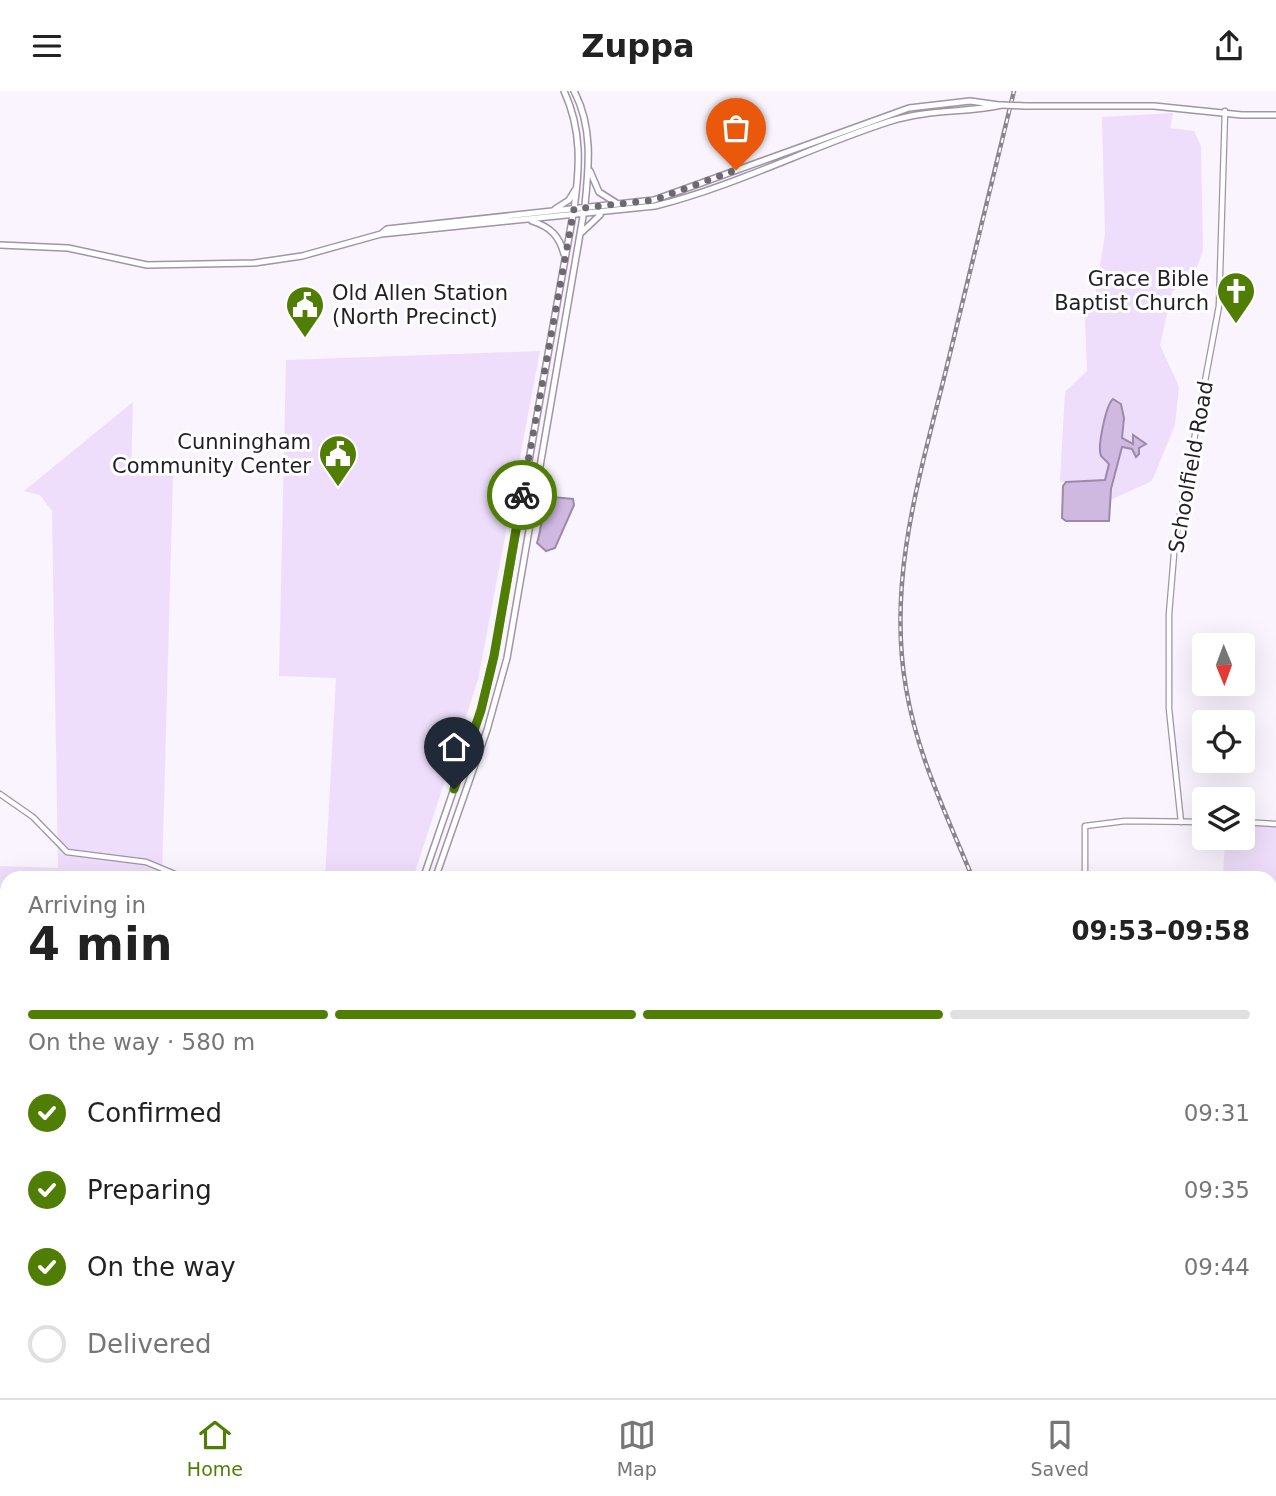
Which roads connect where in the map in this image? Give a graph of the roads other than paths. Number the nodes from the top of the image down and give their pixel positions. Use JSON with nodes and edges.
{"nodes":[{"id":1,"x":564,"y":91,"type":"edge"},
{"id":2,"x":574,"y":91,"type":"edge"},
{"id":3,"x":1002,"y":105,"type":"junction"},
{"id":4,"x":1226,"y":111,"type":"junction"},
{"id":5,"x":1276,"y":115,"type":"edge"},
{"id":6,"x":589,"y":165,"type":"junction"},
{"id":7,"x":578,"y":180,"type":"junction"},
{"id":8,"x":621,"y":205,"type":"junction"},
{"id":9,"x":552,"y":211,"type":"junction"},
{"id":10,"x":584,"y":211,"type":"junction"},
{"id":11,"x":573,"y":212,"type":"junction"},
{"id":12,"x":603,"y":213,"type":"junction"},
{"id":13,"x":529,"y":220,"type":"junction"},
{"id":14,"x":381,"y":234,"type":"junction"},
{"id":15,"x":580,"y":235,"type":"junction"},
{"id":16,"x":0,"y":245,"type":"edge"},
{"id":17,"x":565,"y":256,"type":"junction"},
{"id":18,"x":0,"y":794,"type":"edge"},
{"id":19,"x":1181,"y":822,"type":"junction"},
{"id":20,"x":1192,"y":822,"type":"edge"},
{"id":21,"x":1255,"y":823,"type":"edge"},
{"id":22,"x":1276,"y":824,"type":"edge"},
{"id":23,"x":168,"y":871,"type":"edge"},
{"id":24,"x":426,"y":871,"type":"edge"},
{"id":25,"x":438,"y":871,"type":"edge"},
{"id":26,"x":1085,"y":871,"type":"edge"}],
"edges":[{"from":1,"to":7,"type":"main road"},
{"from":2,"to":6,"type":"main road"},
{"from":3,"to":4,"type":"main road","bridge":true},
{"from":3,"to":8,"type":"main road"},
{"from":3,"to":12,"type":"main road"},
{"from":4,"to":5,"type":"main road"},
{"from":4,"to":19,"type":"street","name":"Schoolfield Road"},
{"from":6,"to":8,"type":"main road"},
{"from":6,"to":10,"type":"main road"},
{"from":7,"to":9,"type":"main road"},
{"from":7,"to":11,"type":"main road"},
{"from":8,"to":10,"type":"main road"},
{"from":9,"to":11,"type":"main road"},
{"from":9,"to":14,"type":"main road"},
{"from":10,"to":11,"type":"main road"},
{"from":10,"to":12,"type":"main road"},
{"from":10,"to":15,"type":"main road"},
{"from":11,"to":13,"type":"main road"},
{"from":11,"to":17,"type":"main road"},
{"from":12,"to":15,"type":"main road"},
{"from":13,"to":14,"type":"main road"},
{"from":13,"to":17,"type":"main road"},
{"from":14,"to":16,"type":"main road"},
{"from":15,"to":25,"type":"main road"},
{"from":17,"to":24,"type":"main road"},
{"from":18,"to":23,"type":"street"},
{"from":19,"to":20,"type":"street"},
{"from":19,"to":26,"type":"street"},
{"from":21,"to":22,"type":"street"}]}
